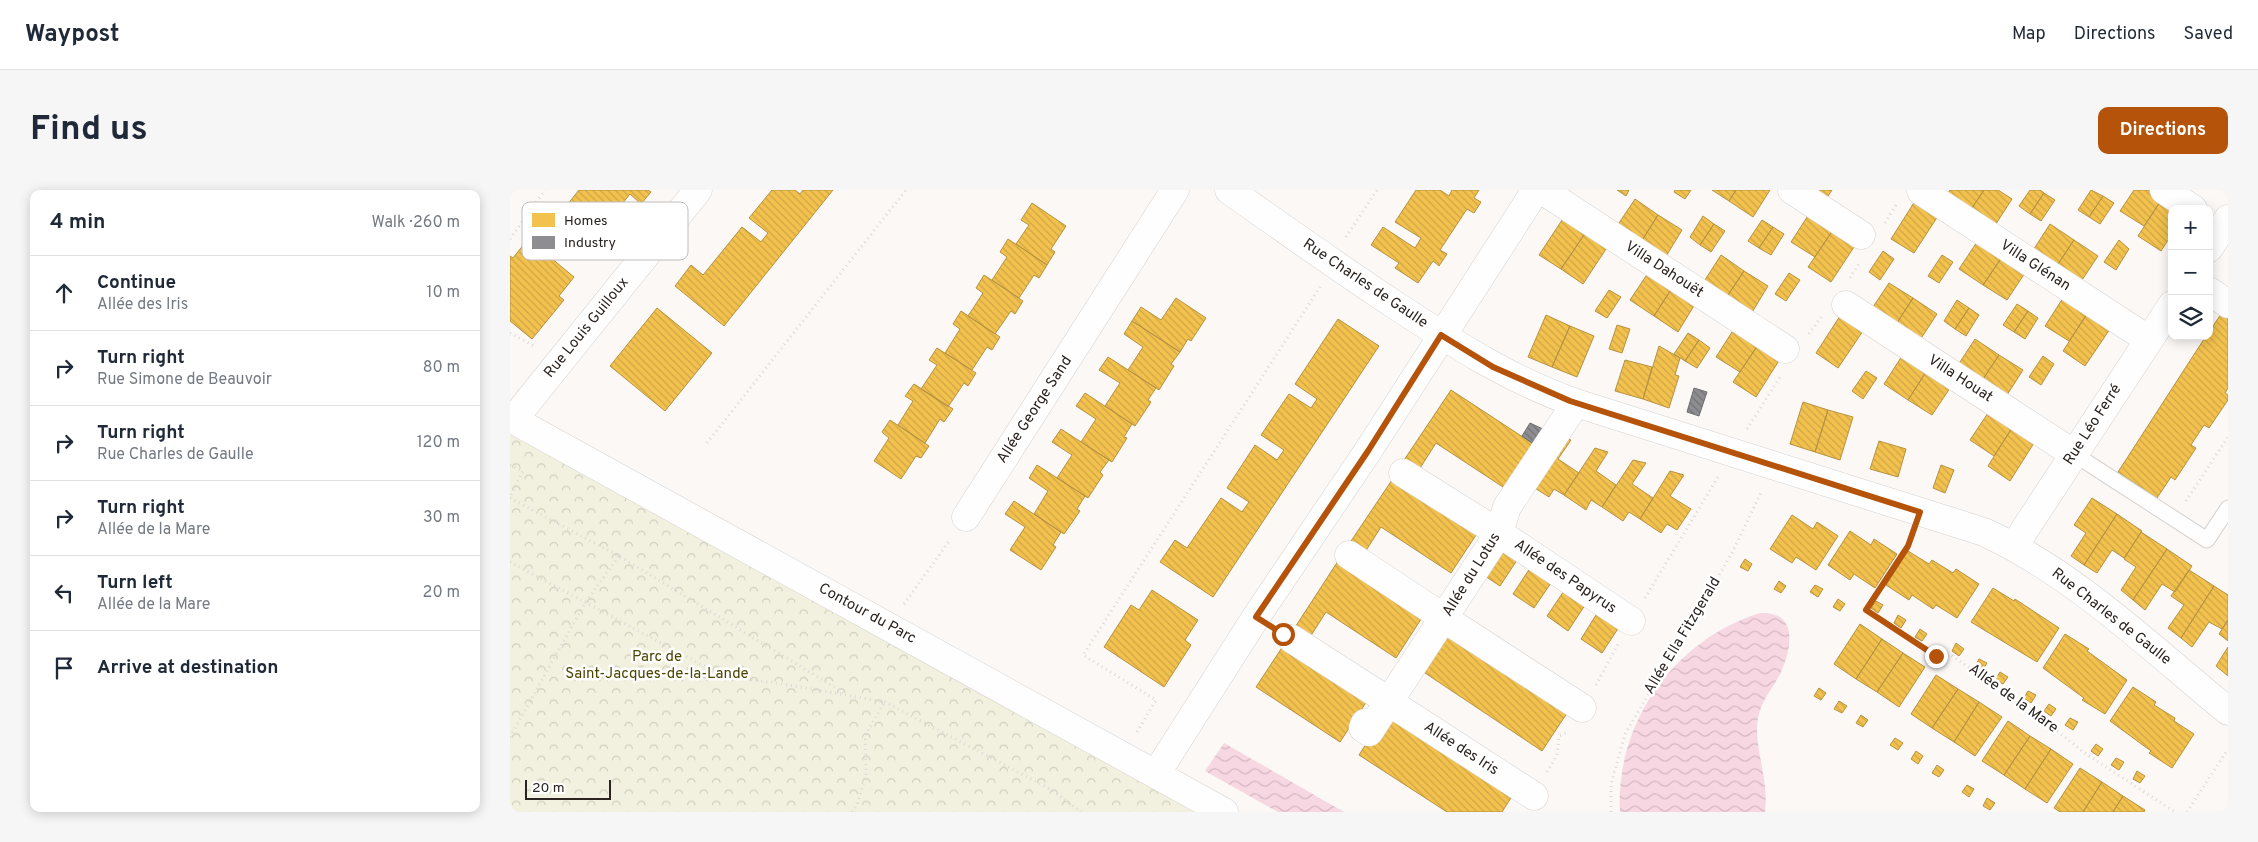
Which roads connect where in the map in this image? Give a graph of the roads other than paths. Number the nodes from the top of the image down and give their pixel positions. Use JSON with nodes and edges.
{"nodes":[{"id":1,"x":698,"y":190,"type":"edge"},
{"id":2,"x":1175,"y":190,"type":"edge"},
{"id":3,"x":1229,"y":190,"type":"edge"},
{"id":4,"x":1536,"y":190,"type":"edge"},
{"id":5,"x":1542,"y":190,"type":"edge"},
{"id":6,"x":1792,"y":190,"type":"edge"},
{"id":7,"x":2164,"y":190,"type":"edge"},
{"id":8,"x":1911,"y":194,"type":"edge"},
{"id":9,"x":688,"y":202,"type":"edge"},
{"id":10,"x":2186,"y":205,"type":"edge"},
{"id":11,"x":1868,"y":241,"type":"road end"},
{"id":12,"x":641,"y":260,"type":"edge"},
{"id":13,"x":2213,"y":295,"type":"edge"},
{"id":14,"x":1839,"y":300,"type":"road end"},
{"id":15,"x":2228,"y":304,"type":"edge"},
{"id":16,"x":2168,"y":311,"type":"edge"},
{"id":17,"x":1441,"y":335,"type":"junction"},
{"id":18,"x":2148,"y":340,"type":"junction"},
{"id":19,"x":1791,"y":354,"type":"road end"},
{"id":20,"x":1573,"y":402,"type":"junction"},
{"id":21,"x":512,"y":419,"type":"edge"},
{"id":22,"x":1368,"y":451,"type":"junction"},
{"id":23,"x":2074,"y":454,"type":"junction"},
{"id":24,"x":2228,"y":508,"type":"edge"},
{"id":25,"x":966,"y":517,"type":"road end"},
{"id":26,"x":1493,"y":529,"type":"junction"},
{"id":27,"x":1312,"y":532,"type":"junction"},
{"id":28,"x":2014,"y":546,"type":"junction"},
{"id":29,"x":1440,"y":616,"type":"junction"},
{"id":30,"x":1256,"y":617,"type":"junction"},
{"id":31,"x":1632,"y":621,"type":"dead end"},
{"id":32,"x":1377,"y":707,"type":"junction"},
{"id":33,"x":1582,"y":708,"type":"dead end"},
{"id":34,"x":2228,"y":711,"type":"edge"},
{"id":35,"x":1156,"y":774,"type":"junction"},
{"id":36,"x":1534,"y":796,"type":"dead end"},
{"id":37,"x":1224,"y":812,"type":"edge"}],
"edges":[{"from":1,"to":9,"type":"street","name":"Rue Louis Guilloux"},
{"from":2,"to":25,"type":"street","name":"Allée George Sand"},
{"from":3,"to":17,"type":"street","name":"Rue Charles de Gaulle"},
{"from":4,"to":17,"type":"street"},
{"from":5,"to":19,"type":"street","name":"Villa Dahouët"},
{"from":6,"to":11,"type":"street"},
{"from":7,"to":10,"type":"street"},
{"from":8,"to":18,"type":"street","name":"Villa Glénan"},
{"from":12,"to":21,"type":"street","name":"Rue Louis Guilloux"},
{"from":13,"to":15,"type":"street"},
{"from":14,"to":23,"type":"street","name":"Villa Houat"},
{"from":16,"to":18,"type":"street","name":"Rue Léo Ferré"},
{"from":17,"to":20,"type":"street","name":"Rue Charles de Gaulle"},
{"from":17,"to":22,"type":"street"},
{"from":18,"to":23,"type":"street","name":"Rue Léo Ferré"},
{"from":20,"to":26,"type":"street","name":"Allée du Lotus"},
{"from":20,"to":28,"type":"street","name":"Rue Charles de Gaulle"},
{"from":21,"to":35,"type":"street","name":"Contour du Parc"},
{"from":22,"to":26,"type":"street","name":"Allée des Papyrus"},
{"from":22,"to":27,"type":"street"},
{"from":23,"to":24,"type":"lane"},
{"from":23,"to":28,"type":"street","name":"Rue Léo Ferré"},
{"from":26,"to":29,"type":"street","name":"Allée du Lotus"},
{"from":26,"to":31,"type":"street","name":"Allée des Papyrus"},
{"from":27,"to":29,"type":"street"},
{"from":27,"to":30,"type":"street"},
{"from":28,"to":34,"type":"street","name":"Rue Charles de Gaulle"},
{"from":29,"to":32,"type":"street","name":"Allée du Lotus"},
{"from":29,"to":33,"type":"street"},
{"from":30,"to":32,"type":"street","name":"Allée des Iris"},
{"from":30,"to":35,"type":"street"},
{"from":32,"to":36,"type":"street","name":"Allée des Iris"},
{"from":35,"to":37,"type":"street","name":"Contour du Parc"}]}
